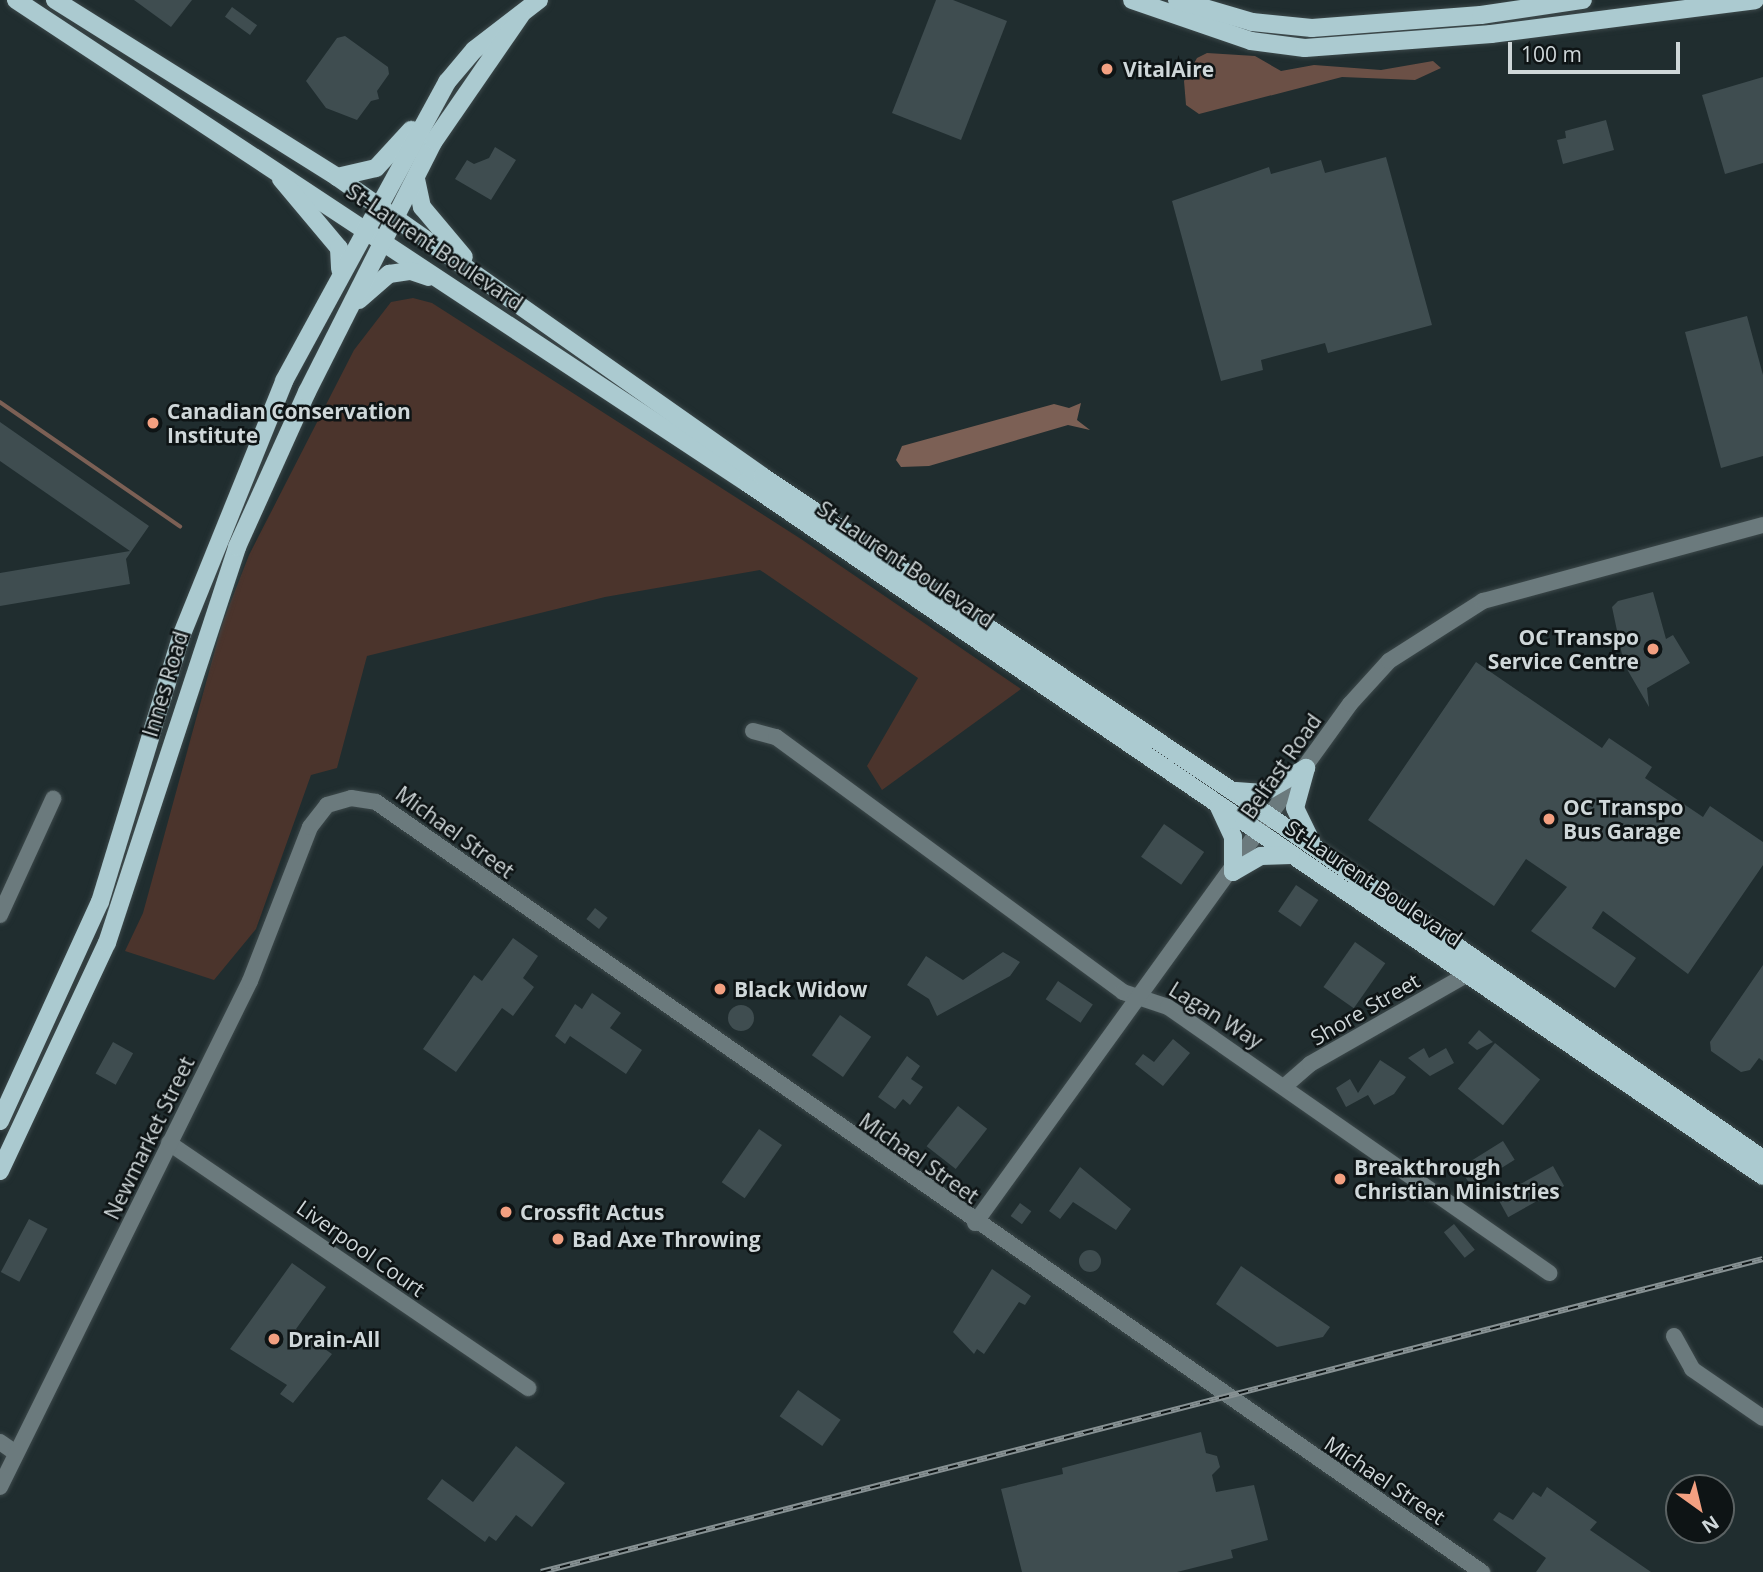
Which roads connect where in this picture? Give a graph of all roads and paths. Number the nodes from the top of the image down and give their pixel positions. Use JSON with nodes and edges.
{"nodes":[{"id":1,"x":16,"y":0,"type":"edge"},
{"id":2,"x":55,"y":0,"type":"edge"},
{"id":3,"x":539,"y":0,"type":"edge"},
{"id":4,"x":1132,"y":0,"type":"edge"},
{"id":5,"x":1177,"y":0,"type":"edge"},
{"id":6,"x":1510,"y":0,"type":"edge"},
{"id":7,"x":1583,"y":0,"type":"edge"},
{"id":8,"x":1755,"y":0,"type":"edge"},
{"id":9,"x":1550,"y":2,"type":"edge"},
{"id":10,"x":521,"y":15,"type":"junction"},
{"id":11,"x":1481,"y":15,"type":"junction"},
{"id":12,"x":1552,"y":27,"type":"junction"},
{"id":13,"x":432,"y":106,"type":"junction"},
{"id":14,"x":261,"y":159,"type":"junction"},
{"id":15,"x":337,"y":177,"type":"junction"},
{"id":16,"x":416,"y":179,"type":"junction"},
{"id":17,"x":377,"y":207,"type":"junction"},
{"id":18,"x":396,"y":220,"type":"junction"},
{"id":19,"x":366,"y":228,"type":"junction"},
{"id":20,"x":384,"y":241,"type":"junction"},
{"id":21,"x":340,"y":272,"type":"junction"},
{"id":22,"x":453,"y":285,"type":"junction"},
{"id":23,"x":503,"y":294,"type":"junction"},
{"id":24,"x":346,"y":312,"type":"junction"},
{"id":25,"x":754,"y":479,"type":"junction"},
{"id":26,"x":1763,"y":525,"type":"edge"},
{"id":27,"x":846,"y":542,"type":"junction"},
{"id":28,"x":753,"y":731,"type":"dead end"},
{"id":29,"x":1306,"y":768,"type":"junction"},
{"id":30,"x":1230,"y":789,"type":"junction"},
{"id":31,"x":53,"y":799,"type":"dead end"},
{"id":32,"x":327,"y":804,"type":"joint"},
{"id":33,"x":1217,"y":804,"type":"junction"},
{"id":34,"x":1272,"y":818,"type":"junction"},
{"id":35,"x":1260,"y":833,"type":"junction"},
{"id":36,"x":1320,"y":852,"type":"junction"},
{"id":37,"x":1294,"y":855,"type":"junction"},
{"id":38,"x":1233,"y":872,"type":"junction"},
{"id":39,"x":0,"y":915,"type":"edge"},
{"id":40,"x":1468,"y":974,"type":"junction"},
{"id":41,"x":1143,"y":996,"type":"junction"},
{"id":42,"x":1286,"y":1085,"type":"junction"},
{"id":43,"x":0,"y":1121,"type":"edge"},
{"id":44,"x":169,"y":1143,"type":"junction"},
{"id":45,"x":1763,"y":1159,"type":"edge"},
{"id":46,"x":0,"y":1171,"type":"edge"},
{"id":47,"x":1763,"y":1176,"type":"edge"},
{"id":48,"x":975,"y":1223,"type":"junction"},
{"id":49,"x":1549,"y":1273,"type":"dead end"},
{"id":50,"x":1674,"y":1336,"type":"dead end"},
{"id":51,"x":528,"y":1388,"type":"dead end"},
{"id":52,"x":1763,"y":1418,"type":"edge"},
{"id":53,"x":0,"y":1442,"type":"edge"},
{"id":54,"x":16,"y":1453,"type":"junction"},
{"id":55,"x":0,"y":1487,"type":"edge"},
{"id":56,"x":1482,"y":1572,"type":"edge"}],
"edges":[{"from":1,"to":14,"type":"main road","name":"St-Laurent Boulevard"},
{"from":2,"to":15,"type":"main road","name":"St-Laurent Boulevard"},
{"from":3,"to":10,"type":"main road"},
{"from":4,"to":12,"type":"main road"},
{"from":5,"to":11,"type":"main road"},
{"from":6,"to":11,"type":"main road"},
{"from":7,"to":9,"type":"main road"},
{"from":8,"to":12,"type":"main road"},
{"from":9,"to":11,"type":"main road"},
{"from":9,"to":12,"type":"street"},
{"from":10,"to":13,"type":"main road"},
{"from":10,"to":16,"type":"main road","name":"Innes Road"},
{"from":13,"to":15,"type":"main road"},
{"from":13,"to":17,"type":"main road","name":"Innes Road"},
{"from":14,"to":19,"type":"main road","name":"St-Laurent Boulevard"},
{"from":14,"to":21,"type":"main road"},
{"from":15,"to":17,"type":"main road","name":"St-Laurent Boulevard"},
{"from":16,"to":18,"type":"main road","name":"Innes Road"},
{"from":16,"to":23,"type":"main road"},
{"from":17,"to":18,"type":"main road","name":"St-Laurent Boulevard"},
{"from":17,"to":19,"type":"main road","name":"Innes Road"},
{"from":18,"to":20,"type":"main road","name":"Innes Road"},
{"from":18,"to":23,"type":"main road","name":"St-Laurent Boulevard"},
{"from":19,"to":20,"type":"main road","name":"St-Laurent Boulevard"},
{"from":19,"to":21,"type":"main road","name":"Innes Road"},
{"from":20,"to":22,"type":"main road","name":"St-Laurent Boulevard"},
{"from":20,"to":24,"type":"main road","name":"Innes Road"},
{"from":21,"to":43,"type":"main road","name":"Innes Road"},
{"from":22,"to":24,"type":"main road"},
{"from":22,"to":25,"type":"main road","name":"St-Laurent Boulevard"},
{"from":23,"to":25,"type":"main road","name":"St-Laurent Boulevard"},
{"from":24,"to":46,"type":"main road","name":"Innes Road"},
{"from":25,"to":27,"type":"main road","name":"St-Laurent Boulevard"},
{"from":26,"to":29,"type":"street","name":"Belfast Road"},
{"from":27,"to":30,"type":"main road","name":"St-Laurent Boulevard"},
{"from":27,"to":33,"type":"main road","name":"St-Laurent Boulevard"},
{"from":28,"to":41,"type":"street","name":"Lagan Way"},
{"from":29,"to":30,"type":"main road"},
{"from":29,"to":34,"type":"street","name":"Belfast Road"},
{"from":29,"to":36,"type":"main road"},
{"from":30,"to":34,"type":"main road","name":"St-Laurent Boulevard"},
{"from":31,"to":39,"type":"street"},
{"from":32,"to":44,"type":"street","name":"Newmarket Street"},
{"from":32,"to":48,"type":"street","name":"Michael Street"},
{"from":33,"to":35,"type":"main road","name":"St-Laurent Boulevard"},
{"from":33,"to":38,"type":"main road"},
{"from":34,"to":35,"type":"street","name":"Belfast Road"},
{"from":34,"to":36,"type":"main road","name":"St-Laurent Boulevard"},
{"from":35,"to":37,"type":"main road","name":"St-Laurent Boulevard"},
{"from":35,"to":38,"type":"street","name":"Belfast Road"},
{"from":36,"to":45,"type":"main road","name":"St-Laurent Boulevard"},
{"from":37,"to":38,"type":"main road"},
{"from":37,"to":40,"type":"main road","name":"St-Laurent Boulevard"},
{"from":38,"to":41,"type":"street","name":"Belfast Road"},
{"from":40,"to":42,"type":"street","name":"Shore Street"},
{"from":40,"to":47,"type":"main road","name":"St-Laurent Boulevard"},
{"from":41,"to":42,"type":"street","name":"Lagan Way"},
{"from":41,"to":48,"type":"street","name":"Belfast Road"},
{"from":42,"to":49,"type":"street","name":"Lagan Way"},
{"from":44,"to":51,"type":"street","name":"Liverpool Court"},
{"from":44,"to":54,"type":"street","name":"Newmarket Street"},
{"from":48,"to":56,"type":"street","name":"Michael Street"},
{"from":50,"to":52,"type":"street"},
{"from":53,"to":54,"type":"street"},
{"from":54,"to":55,"type":"street","name":"Newmarket Street"}]}
